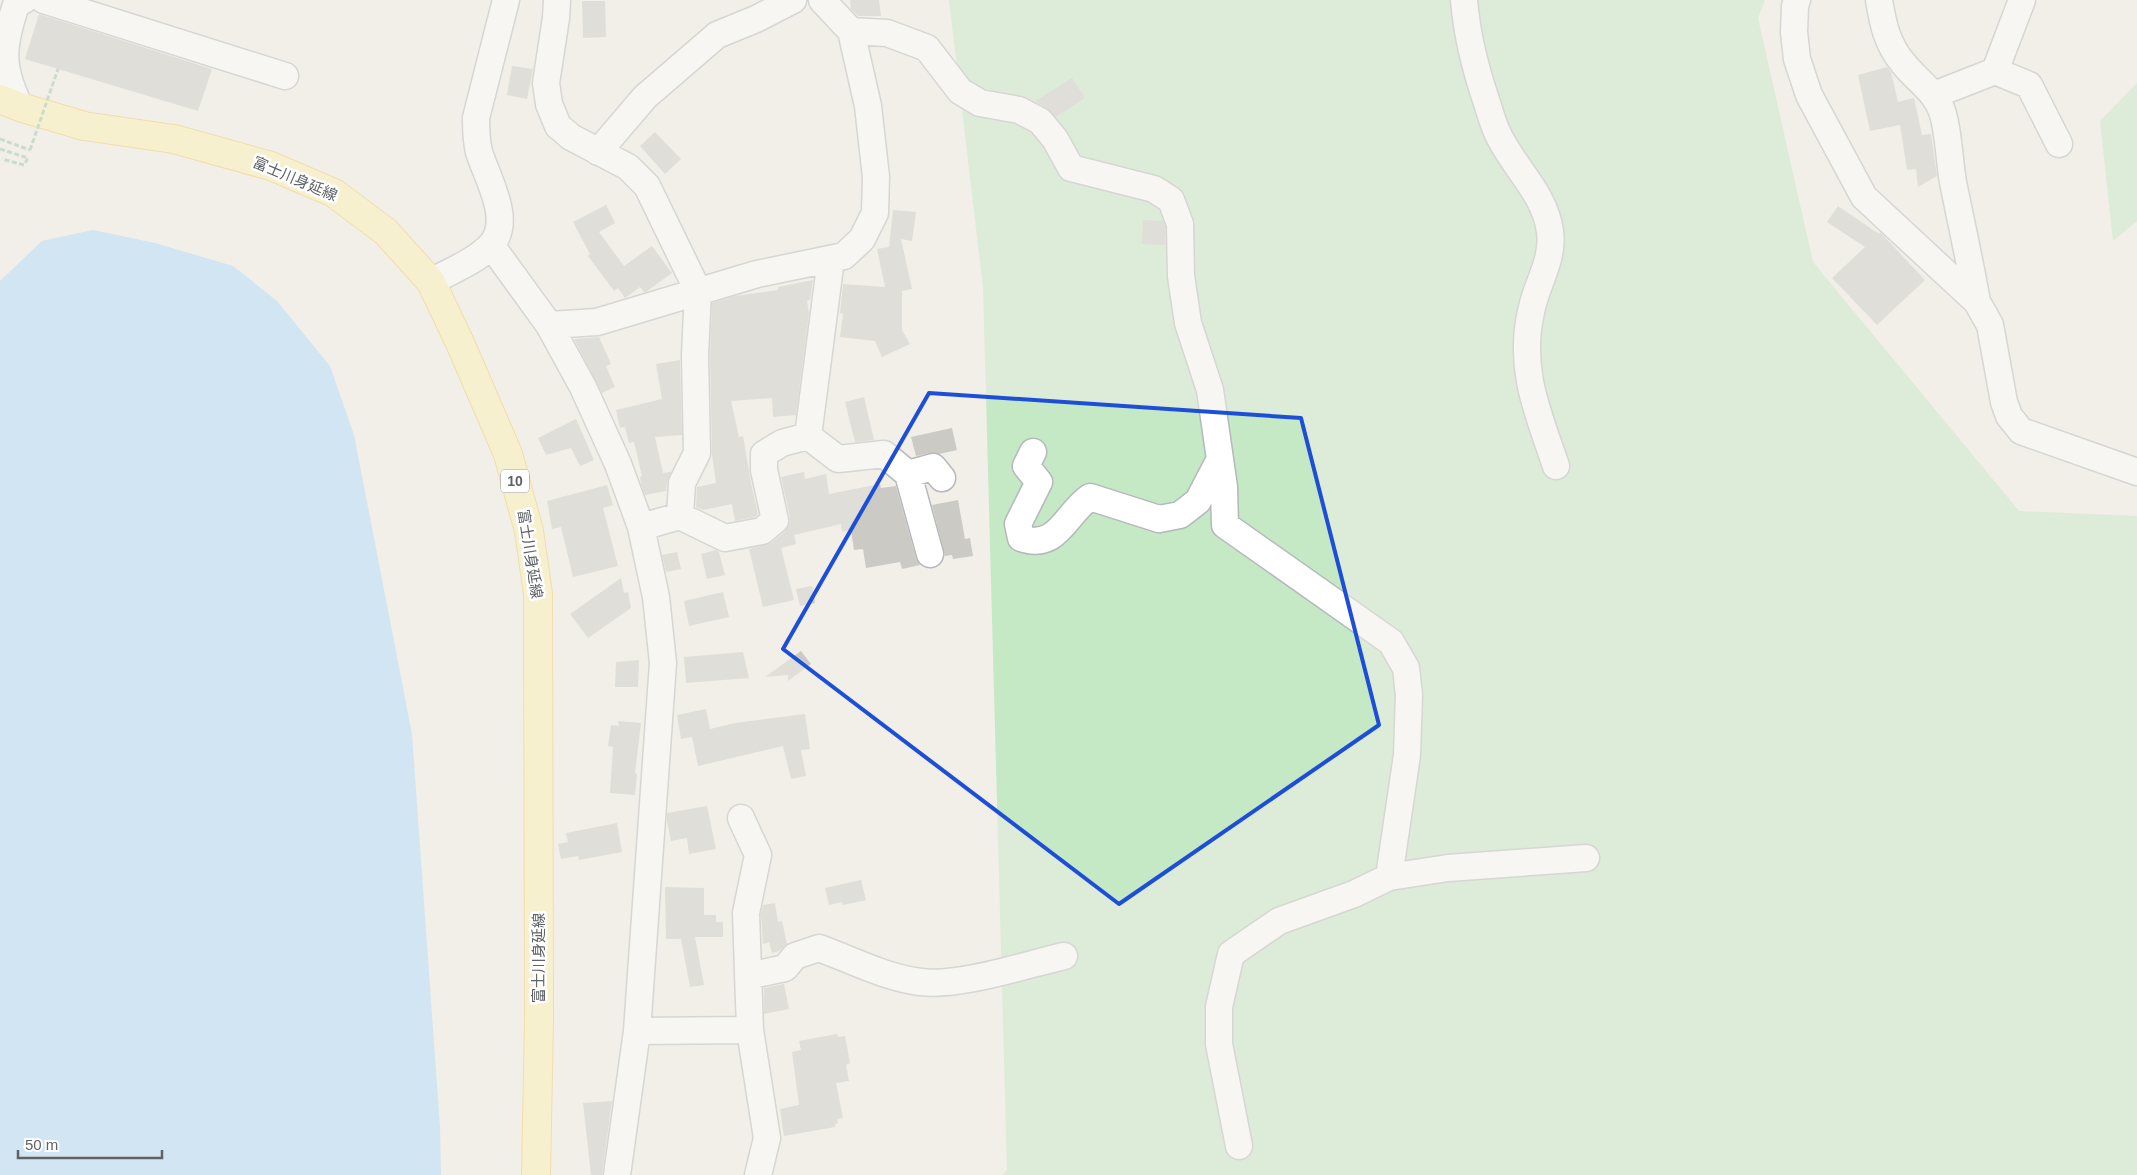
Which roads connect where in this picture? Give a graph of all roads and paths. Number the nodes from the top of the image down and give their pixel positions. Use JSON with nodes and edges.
{"nodes":[{"id":1,"x":24,"y":0,"type":"edge"},
{"id":2,"x":44,"y":0,"type":"edge"},
{"id":3,"x":506,"y":0,"type":"edge"},
{"id":4,"x":557,"y":0,"type":"edge"},
{"id":5,"x":794,"y":0,"type":"edge"},
{"id":6,"x":822,"y":0,"type":"edge"},
{"id":7,"x":1464,"y":0,"type":"edge"},
{"id":8,"x":1797,"y":0,"type":"edge"},
{"id":9,"x":1879,"y":0,"type":"edge"},
{"id":10,"x":2022,"y":0,"type":"edge"},
{"id":11,"x":851,"y":31,"type":"junction"},
{"id":12,"x":2,"y":46,"type":"edge"},
{"id":13,"x":58,"y":69,"type":"dead end"},
{"id":14,"x":1995,"y":71,"type":"junction"},
{"id":15,"x":285,"y":76,"type":"dead end"},
{"id":16,"x":1934,"y":95,"type":"junction"},
{"id":17,"x":10,"y":103,"type":"edge"},
{"id":18,"x":0,"y":140,"type":"edge"},
{"id":19,"x":2059,"y":144,"type":"dead end"},
{"id":20,"x":0,"y":150,"type":"edge"},
{"id":21,"x":598,"y":152,"type":"junction"},
{"id":22,"x":2,"y":159,"type":"dead end"},
{"id":23,"x":491,"y":245,"type":"junction"},
{"id":24,"x":831,"y":259,"type":"junction"},
{"id":25,"x":431,"y":282,"type":"junction"},
{"id":26,"x":698,"y":291,"type":"junction"},
{"id":27,"x":1977,"y":302,"type":"junction"},
{"id":28,"x":549,"y":325,"type":"junction"},
{"id":29,"x":808,"y":436,"type":"junction"},
{"id":30,"x":1033,"y":452,"type":"dead end"},
{"id":31,"x":1220,"y":458,"type":"junction"},
{"id":32,"x":1556,"y":466,"type":"dead end"},
{"id":33,"x":2137,"y":472,"type":"edge"},
{"id":34,"x":908,"y":474,"type":"junction"},
{"id":35,"x":942,"y":478,"type":"dead end"},
{"id":36,"x":680,"y":516,"type":"junction"},
{"id":37,"x":641,"y":527,"type":"junction"},
{"id":38,"x":930,"y":554,"type":"dead end"},
{"id":39,"x":741,"y":818,"type":"dead end"},
{"id":40,"x":1586,"y":858,"type":"dead end"},
{"id":41,"x":1389,"y":877,"type":"junction"},
{"id":42,"x":1064,"y":956,"type":"dead end"},
{"id":43,"x":748,"y":976,"type":"junction"},
{"id":44,"x":750,"y":1030,"type":"junction"},
{"id":45,"x":637,"y":1031,"type":"junction"},
{"id":46,"x":1239,"y":1146,"type":"dead end"},
{"id":47,"x":536,"y":1175,"type":"edge"},
{"id":48,"x":618,"y":1175,"type":"edge"},
{"id":49,"x":758,"y":1175,"type":"edge"}],
"edges":[{"from":1,"to":12,"type":"street"},
{"from":2,"to":15,"type":"street"},
{"from":3,"to":23,"type":"street"},
{"from":4,"to":21,"type":"street"},
{"from":5,"to":21,"type":"street"},
{"from":6,"to":11,"type":"street"},
{"from":7,"to":32,"type":"street"},
{"from":8,"to":27,"type":"street"},
{"from":9,"to":16,"type":"street"},
{"from":10,"to":14,"type":"street"},
{"from":11,"to":24,"type":"street"},
{"from":11,"to":31,"type":"street"},
{"from":12,"to":17,"type":"street"},
{"from":13,"to":18,"type":"path","bridge":true},
{"from":14,"to":16,"type":"street"},
{"from":14,"to":19,"type":"street"},
{"from":16,"to":27,"type":"street"},
{"from":17,"to":25,"type":"main road","name":"富士川身延線","number":"10"},
{"from":20,"to":22,"type":"path"},
{"from":21,"to":26,"type":"street"},
{"from":23,"to":25,"type":"street"},
{"from":23,"to":28,"type":"street"},
{"from":24,"to":26,"type":"street"},
{"from":24,"to":29,"type":"street"},
{"from":25,"to":47,"type":"main road","name":"富士川身延線","number":"10"},
{"from":26,"to":28,"type":"street"},
{"from":26,"to":36,"type":"street"},
{"from":27,"to":33,"type":"street"},
{"from":28,"to":37,"type":"street"},
{"from":29,"to":34,"type":"street"},
{"from":29,"to":36,"type":"street"},
{"from":30,"to":31,"type":"street"},
{"from":31,"to":41,"type":"street"},
{"from":34,"to":35,"type":"street"},
{"from":34,"to":38,"type":"street"},
{"from":36,"to":37,"type":"street"},
{"from":37,"to":45,"type":"street"},
{"from":39,"to":43,"type":"street"},
{"from":40,"to":41,"type":"street"},
{"from":41,"to":46,"type":"street"},
{"from":42,"to":43,"type":"street"},
{"from":43,"to":44,"type":"street"},
{"from":44,"to":45,"type":"street"},
{"from":44,"to":49,"type":"street"},
{"from":45,"to":48,"type":"street"}]}
